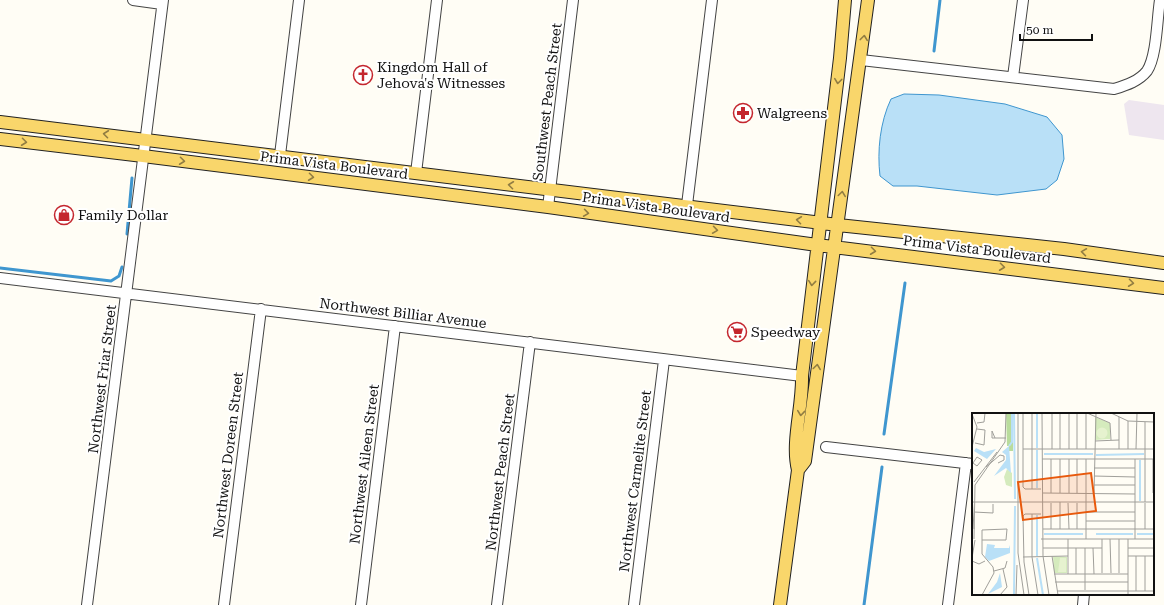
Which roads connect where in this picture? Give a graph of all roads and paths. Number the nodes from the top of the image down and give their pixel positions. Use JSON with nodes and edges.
{"nodes":[{"id":1,"x":133,"y":0,"type":"edge"},
{"id":2,"x":299,"y":0,"type":"edge"},
{"id":3,"x":437,"y":0,"type":"edge"},
{"id":4,"x":573,"y":0,"type":"edge"},
{"id":5,"x":712,"y":0,"type":"edge"},
{"id":6,"x":845,"y":0,"type":"edge"},
{"id":7,"x":868,"y":0,"type":"edge"},
{"id":8,"x":1023,"y":0,"type":"edge"},
{"id":9,"x":1160,"y":0,"type":"edge"},
{"id":10,"x":162,"y":2,"type":"edge"},
{"id":11,"x":860,"y":60,"type":"junction"},
{"id":12,"x":1013,"y":77,"type":"junction"},
{"id":13,"x":0,"y":122,"type":"edge"},
{"id":14,"x":0,"y":139,"type":"edge"},
{"id":15,"x":145,"y":139,"type":"junction"},
{"id":16,"x":143,"y":156,"type":"junction"},
{"id":17,"x":280,"y":156,"type":"junction"},
{"id":18,"x":416,"y":173,"type":"junction"},
{"id":19,"x":550,"y":190,"type":"junction"},
{"id":20,"x":687,"y":205,"type":"junction"},
{"id":21,"x":548,"y":207,"type":"junction"},
{"id":22,"x":821,"y":222,"type":"junction"},
{"id":23,"x":838,"y":225,"type":"junction"},
{"id":24,"x":817,"y":244,"type":"junction"},
{"id":25,"x":834,"y":246,"type":"junction"},
{"id":26,"x":1164,"y":263,"type":"edge"},
{"id":27,"x":0,"y":278,"type":"edge"},
{"id":28,"x":1164,"y":288,"type":"edge"},
{"id":29,"x":127,"y":292,"type":"junction"},
{"id":30,"x":261,"y":309,"type":"junction"},
{"id":31,"x":395,"y":326,"type":"junction"},
{"id":32,"x":530,"y":342,"type":"junction"},
{"id":33,"x":664,"y":360,"type":"junction"},
{"id":34,"x":802,"y":376,"type":"junction"},
{"id":35,"x":826,"y":447,"type":"dead end"},
{"id":36,"x":969,"y":464,"type":"edge"},
{"id":37,"x":798,"y":470,"type":"junction"},
{"id":38,"x":1084,"y":595,"type":"edge"},
{"id":39,"x":87,"y":605,"type":"edge"},
{"id":40,"x":224,"y":605,"type":"edge"},
{"id":41,"x":361,"y":605,"type":"edge"},
{"id":42,"x":497,"y":605,"type":"edge"},
{"id":43,"x":634,"y":605,"type":"edge"},
{"id":44,"x":780,"y":605,"type":"edge"},
{"id":45,"x":948,"y":605,"type":"edge"},
{"id":46,"x":1083,"y":605,"type":"edge"}],
"edges":[{"from":1,"to":10,"type":"street"},
{"from":2,"to":17,"type":"street"},
{"from":3,"to":18,"type":"street"},
{"from":4,"to":19,"type":"street","name":"Southwest Peach Street"},
{"from":5,"to":20,"type":"street"},
{"from":6,"to":22,"type":"main road","one_way":true},
{"from":11,"to":7,"type":"main road","one_way":true},
{"from":8,"to":12,"type":"street"},
{"from":9,"to":12,"type":"street"},
{"from":10,"to":15,"type":"street","name":"Northwest Friar Street"},
{"from":11,"to":12,"type":"street"},
{"from":23,"to":11,"type":"main road","one_way":true},
{"from":15,"to":13,"type":"main road","name":"Prima Vista Boulevard","one_way":true},
{"from":14,"to":16,"type":"main road","name":"Prima Vista Boulevard","one_way":true},
{"from":15,"to":16,"type":"street","name":"Northwest Friar Street"},
{"from":15,"to":17,"type":"main road","name":"Prima Vista Boulevard"},
{"from":16,"to":21,"type":"main road","name":"Prima Vista Boulevard","one_way":true},
{"from":16,"to":29,"type":"street","name":"Northwest Friar Street"},
{"from":17,"to":18,"type":"main road","name":"Prima Vista Boulevard"},
{"from":19,"to":18,"type":"main road","name":"Prima Vista Boulevard","one_way":true},
{"from":19,"to":20,"type":"main road","name":"Prima Vista Boulevard"},
{"from":19,"to":21,"type":"street","name":"Southwest Peach Street"},
{"from":22,"to":20,"type":"main road","name":"Prima Vista Boulevard","one_way":true},
{"from":21,"to":24,"type":"main road","name":"Prima Vista Boulevard","one_way":true},
{"from":22,"to":23,"type":"main road","name":"Prima Vista Boulevard"},
{"from":22,"to":24,"type":"main road"},
{"from":23,"to":25,"type":"main road"},
{"from":26,"to":23,"type":"main road","name":"Prima Vista Boulevard","one_way":true},
{"from":24,"to":25,"type":"main road","name":"Prima Vista Boulevard"},
{"from":24,"to":34,"type":"main road","one_way":true},
{"from":25,"to":28,"type":"main road","name":"Prima Vista Boulevard","one_way":true},
{"from":37,"to":25,"type":"main road","one_way":true},
{"from":27,"to":29,"type":"street","name":"Northwest Billiar Avenue"},
{"from":29,"to":30,"type":"street","name":"Northwest Billiar Avenue"},
{"from":29,"to":39,"type":"street","name":"Northwest Friar Street"},
{"from":30,"to":31,"type":"street","name":"Northwest Billiar Avenue"},
{"from":30,"to":40,"type":"street","name":"Northwest Doreen Street"},
{"from":31,"to":32,"type":"street","name":"Northwest Billiar Avenue"},
{"from":31,"to":41,"type":"street","name":"Northwest Aileen Street"},
{"from":32,"to":33,"type":"street","name":"Northwest Billiar Avenue"},
{"from":32,"to":42,"type":"street","name":"Northwest Peach Street"},
{"from":33,"to":34,"type":"street","name":"Northwest Billiar Avenue"},
{"from":33,"to":43,"type":"street","name":"Northwest Carmelite Street"},
{"from":34,"to":37,"type":"main road","one_way":true},
{"from":35,"to":36,"type":"street"},
{"from":36,"to":45,"type":"street"},
{"from":37,"to":44,"type":"main road"},
{"from":38,"to":46,"type":"street"}]}
